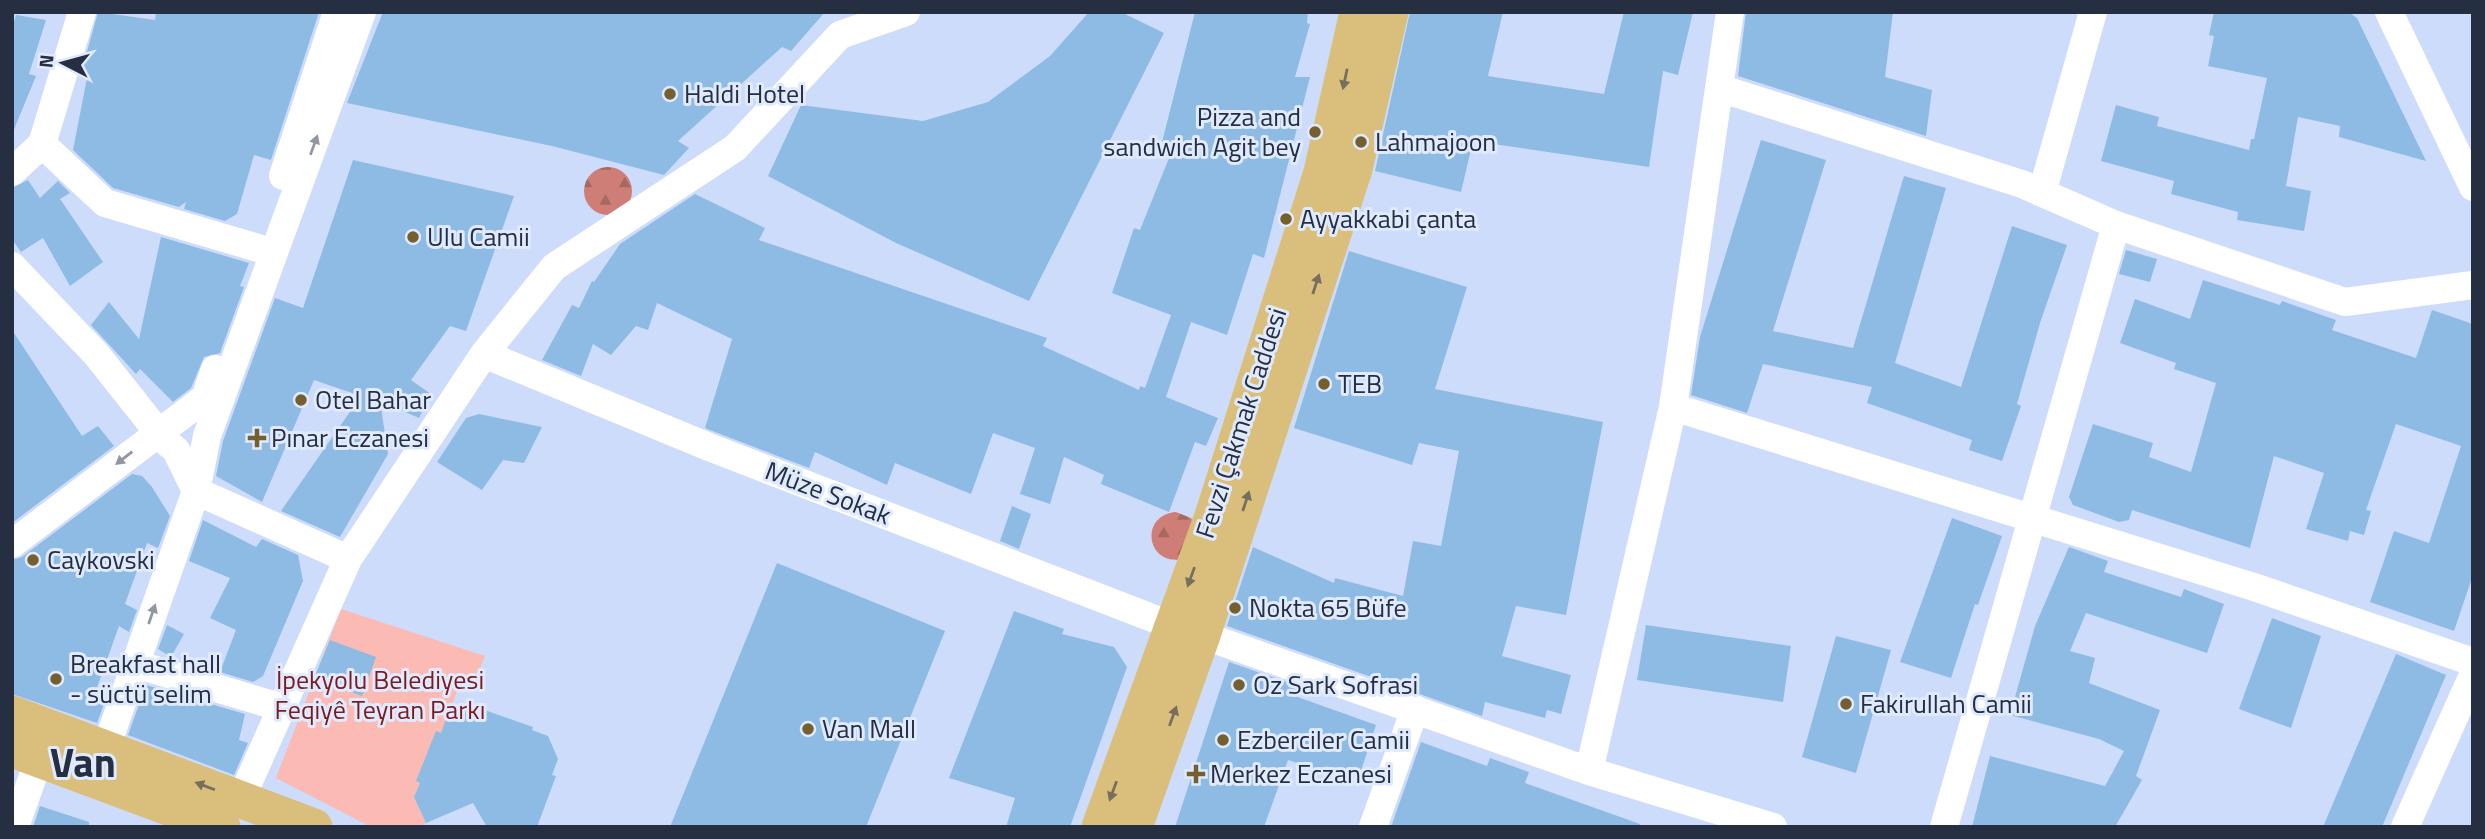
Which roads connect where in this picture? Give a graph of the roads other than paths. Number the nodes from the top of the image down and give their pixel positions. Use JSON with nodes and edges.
{"nodes":[{"id":1,"x":82,"y":12,"type":"edge"},
{"id":2,"x":337,"y":12,"type":"edge"},
{"id":3,"x":362,"y":12,"type":"edge"},
{"id":4,"x":906,"y":12,"type":"edge"},
{"id":5,"x":1358,"y":12,"type":"edge"},
{"id":6,"x":1390,"y":12,"type":"edge"},
{"id":7,"x":1730,"y":12,"type":"edge"},
{"id":8,"x":2093,"y":12,"type":"edge"},
{"id":9,"x":2389,"y":12,"type":"edge"},
{"id":10,"x":842,"y":24,"type":"edge"},
{"id":11,"x":1719,"y":88,"type":"junction"},
{"id":12,"x":43,"y":144,"type":"junction"},
{"id":13,"x":12,"y":172,"type":"edge"},
{"id":14,"x":2473,"y":187,"type":"edge"},
{"id":15,"x":2042,"y":193,"type":"junction"},
{"id":16,"x":2116,"y":225,"type":"junction"},
{"id":17,"x":12,"y":247,"type":"edge"},
{"id":18,"x":258,"y":248,"type":"junction"},
{"id":19,"x":12,"y":266,"type":"edge"},
{"id":20,"x":2473,"y":285,"type":"edge"},
{"id":21,"x":485,"y":354,"type":"junction"},
{"id":22,"x":1673,"y":407,"type":"junction"},
{"id":23,"x":162,"y":428,"type":"junction"},
{"id":24,"x":207,"y":436,"type":"junction"},
{"id":25,"x":196,"y":491,"type":"junction"},
{"id":26,"x":2030,"y":520,"type":"junction"},
{"id":27,"x":12,"y":544,"type":"edge"},
{"id":28,"x":348,"y":559,"type":"junction"},
{"id":29,"x":1188,"y":631,"type":"junction"},
{"id":30,"x":2473,"y":662,"type":"edge"},
{"id":31,"x":135,"y":664,"type":"junction"},
{"id":32,"x":2473,"y":676,"type":"edge"},
{"id":33,"x":283,"y":708,"type":"junction"},
{"id":34,"x":1415,"y":709,"type":"junction"},
{"id":35,"x":12,"y":714,"type":"edge"},
{"id":36,"x":106,"y":748,"type":"junction"},
{"id":37,"x":25,"y":754,"type":"edge"},
{"id":38,"x":1589,"y":771,"type":"junction"},
{"id":39,"x":231,"y":813,"type":"edge"},
{"id":40,"x":159,"y":816,"type":"edge"},
{"id":41,"x":15,"y":827,"type":"edge"},
{"id":42,"x":314,"y":827,"type":"edge"},
{"id":43,"x":1100,"y":827,"type":"edge"},
{"id":44,"x":1134,"y":827,"type":"edge"},
{"id":45,"x":1373,"y":827,"type":"edge"},
{"id":46,"x":1773,"y":827,"type":"edge"},
{"id":47,"x":1944,"y":827,"type":"edge"},
{"id":48,"x":2405,"y":827,"type":"edge"}],
"edges":[{"from":1,"to":12,"type":"street"},
{"from":2,"to":18,"type":"street"},
{"from":24,"to":3,"type":"street","one_way":true},
{"from":4,"to":10,"type":"street"},
{"from":5,"to":29,"type":"main road","name":"Fevzi Çakmak Caddesi","one_way":true},
{"from":29,"to":6,"type":"main road","name":"Fevzi Çakmak Caddesi","one_way":true},
{"from":7,"to":11,"type":"street"},
{"from":8,"to":15,"type":"street"},
{"from":9,"to":14,"type":"street"},
{"from":10,"to":21,"type":"street"},
{"from":11,"to":15,"type":"street"},
{"from":11,"to":22,"type":"street"},
{"from":12,"to":13,"type":"street"},
{"from":12,"to":18,"type":"street"},
{"from":15,"to":16,"type":"street"},
{"from":16,"to":20,"type":"street"},
{"from":16,"to":26,"type":"street"},
{"from":17,"to":23,"type":"street"},
{"from":18,"to":23,"type":"street"},
{"from":19,"to":23,"type":"street"},
{"from":21,"to":28,"type":"street"},
{"from":21,"to":29,"type":"street","name":"Müze Sokak"},
{"from":22,"to":26,"type":"street"},
{"from":22,"to":38,"type":"street"},
{"from":23,"to":24,"type":"street"},
{"from":23,"to":25,"type":"street"},
{"from":23,"to":27,"type":"street","one_way":true},
{"from":24,"to":25,"type":"street"},
{"from":25,"to":28,"type":"street"},
{"from":31,"to":25,"type":"street","one_way":true},
{"from":26,"to":30,"type":"street"},
{"from":26,"to":47,"type":"street"},
{"from":28,"to":33,"type":"street"},
{"from":29,"to":34,"type":"street","name":"Müze Sokak"},
{"from":29,"to":43,"type":"main road","name":"Fevzi Çakmak Caddesi","one_way":true},
{"from":44,"to":29,"type":"main road","name":"Fevzi Çakmak Caddesi","one_way":true},
{"from":31,"to":33,"type":"street"},
{"from":31,"to":36,"type":"street"},
{"from":32,"to":48,"type":"street"},
{"from":33,"to":39,"type":"street"},
{"from":34,"to":38,"type":"street","name":"Müze Sokak"},
{"from":34,"to":45,"type":"street"},
{"from":35,"to":36,"type":"main road"},
{"from":39,"to":36,"type":"main road","one_way":true},
{"from":37,"to":40,"type":"main road"},
{"from":37,"to":41,"type":"street"},
{"from":38,"to":46,"type":"street","name":"Müze Sokak"},
{"from":39,"to":40,"type":"main road"},
{"from":39,"to":42,"type":"main road"}]}
